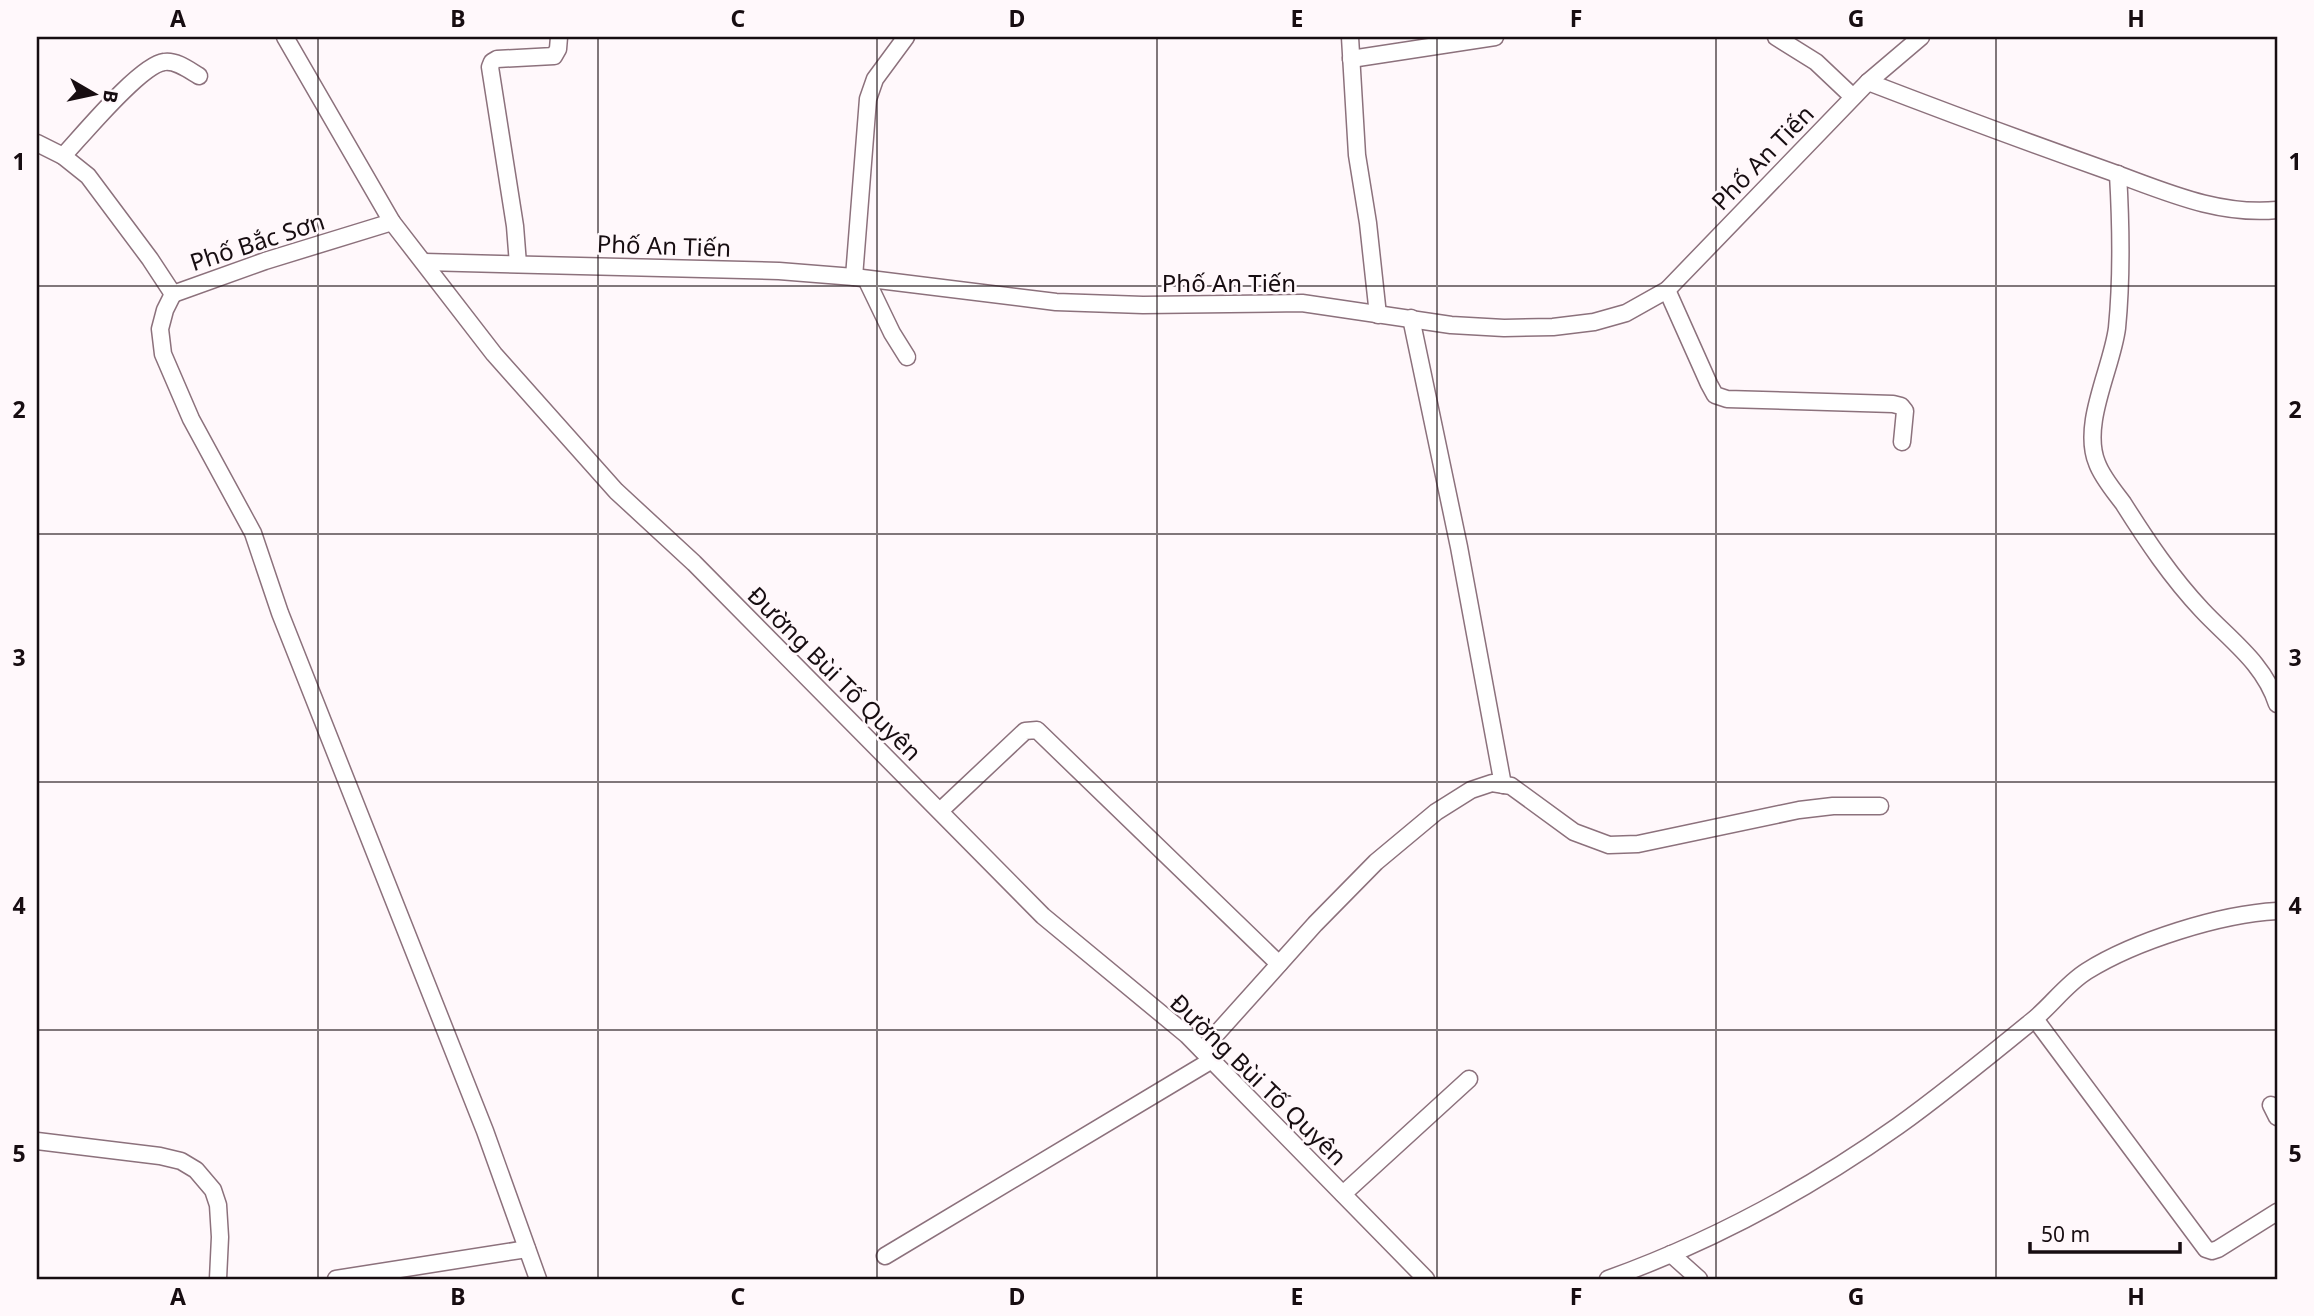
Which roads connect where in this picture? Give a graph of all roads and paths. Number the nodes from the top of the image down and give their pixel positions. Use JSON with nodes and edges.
{"nodes":[{"id":1,"x":285,"y":37,"type":"edge"},
{"id":2,"x":559,"y":37,"type":"edge"},
{"id":3,"x":906,"y":37,"type":"edge"},
{"id":4,"x":1350,"y":37,"type":"edge"},
{"id":5,"x":1495,"y":37,"type":"edge"},
{"id":6,"x":1776,"y":37,"type":"edge"},
{"id":7,"x":1921,"y":37,"type":"edge"},
{"id":8,"x":1352,"y":59,"type":"junction"},
{"id":9,"x":199,"y":76,"type":"dead end"},
{"id":10,"x":1868,"y":82,"type":"junction"},
{"id":11,"x":1853,"y":97,"type":"junction"},
{"id":12,"x":37,"y":143,"type":"edge"},
{"id":13,"x":63,"y":156,"type":"junction"},
{"id":14,"x":2118,"y":174,"type":"junction"},
{"id":15,"x":2277,"y":210,"type":"edge"},
{"id":16,"x":392,"y":222,"type":"junction"},
{"id":17,"x":424,"y":262,"type":"junction"},
{"id":18,"x":518,"y":264,"type":"junction"},
{"id":19,"x":860,"y":278,"type":"junction"},
{"id":20,"x":1667,"y":290,"type":"junction"},
{"id":21,"x":173,"y":294,"type":"junction"},
{"id":22,"x":1378,"y":315,"type":"junction"},
{"id":23,"x":1411,"y":318,"type":"junction"},
{"id":24,"x":907,"y":357,"type":"dead end"},
{"id":25,"x":1902,"y":442,"type":"dead end"},
{"id":26,"x":2277,"y":704,"type":"edge"},
{"id":27,"x":1503,"y":785,"type":"junction"},
{"id":28,"x":1880,"y":806,"type":"dead end"},
{"id":29,"x":940,"y":811,"type":"junction"},
{"id":30,"x":2277,"y":911,"type":"edge"},
{"id":31,"x":1279,"y":964,"type":"junction"},
{"id":32,"x":2035,"y":1019,"type":"junction"},
{"id":33,"x":1207,"y":1055,"type":"junction"},
{"id":34,"x":1469,"y":1079,"type":"dead end"},
{"id":35,"x":37,"y":1141,"type":"edge"},
{"id":36,"x":1343,"y":1194,"type":"junction"},
{"id":37,"x":2277,"y":1212,"type":"edge"},
{"id":38,"x":527,"y":1249,"type":"junction"},
{"id":39,"x":1671,"y":1254,"type":"junction"},
{"id":40,"x":885,"y":1256,"type":"dead end"},
{"id":41,"x":218,"y":1279,"type":"edge"},
{"id":42,"x":336,"y":1279,"type":"edge"},
{"id":43,"x":538,"y":1279,"type":"edge"},
{"id":44,"x":1426,"y":1279,"type":"edge"},
{"id":45,"x":1608,"y":1279,"type":"edge"},
{"id":46,"x":1699,"y":1279,"type":"edge"}],
"edges":[{"from":1,"to":16,"type":"street","name":"Đường Bùi Tố Quyên"},
{"from":2,"to":18,"type":"street"},
{"from":3,"to":19,"type":"street"},
{"from":4,"to":8,"type":"street"},
{"from":5,"to":8,"type":"street"},
{"from":6,"to":11,"type":"street"},
{"from":7,"to":10,"type":"street","name":"Phố An Tiến"},
{"from":8,"to":22,"type":"street"},
{"from":9,"to":13,"type":"street"},
{"from":10,"to":11,"type":"street","name":"Phố An Tiến"},
{"from":10,"to":14,"type":"street"},
{"from":11,"to":20,"type":"street","name":"Phố An Tiến"},
{"from":12,"to":13,"type":"street","name":"Phố Bắc Sơn"},
{"from":13,"to":21,"type":"street","name":"Phố Bắc Sơn"},
{"from":14,"to":15,"type":"street"},
{"from":14,"to":26,"type":"street"},
{"from":16,"to":17,"type":"street","name":"Đường Bùi Tố Quyên"},
{"from":16,"to":21,"type":"street","name":"Phố Bắc Sơn"},
{"from":17,"to":18,"type":"street","name":"Phố An Tiến"},
{"from":17,"to":29,"type":"street","name":"Đường Bùi Tố Quyên"},
{"from":18,"to":19,"type":"street","name":"Phố An Tiến"},
{"from":19,"to":22,"type":"street","name":"Phố An Tiến"},
{"from":19,"to":24,"type":"street"},
{"from":20,"to":23,"type":"street","name":"Phố An Tiến"},
{"from":20,"to":25,"type":"street"},
{"from":21,"to":38,"type":"street"},
{"from":22,"to":23,"type":"street","name":"Phố An Tiến"},
{"from":23,"to":27,"type":"street"},
{"from":27,"to":28,"type":"street"},
{"from":27,"to":31,"type":"street"},
{"from":29,"to":31,"type":"street"},
{"from":29,"to":33,"type":"street","name":"Đường Bùi Tố Quyên"},
{"from":30,"to":32,"type":"street"},
{"from":31,"to":33,"type":"street"},
{"from":32,"to":37,"type":"street"},
{"from":32,"to":39,"type":"street"},
{"from":33,"to":36,"type":"street","name":"Đường Bùi Tố Quyên"},
{"from":33,"to":40,"type":"street"},
{"from":34,"to":36,"type":"street"},
{"from":35,"to":41,"type":"street"},
{"from":36,"to":44,"type":"street","name":"Đường Bùi Tố Quyên"},
{"from":38,"to":42,"type":"street"},
{"from":38,"to":43,"type":"street"},
{"from":39,"to":45,"type":"street"},
{"from":39,"to":46,"type":"street"}]}
